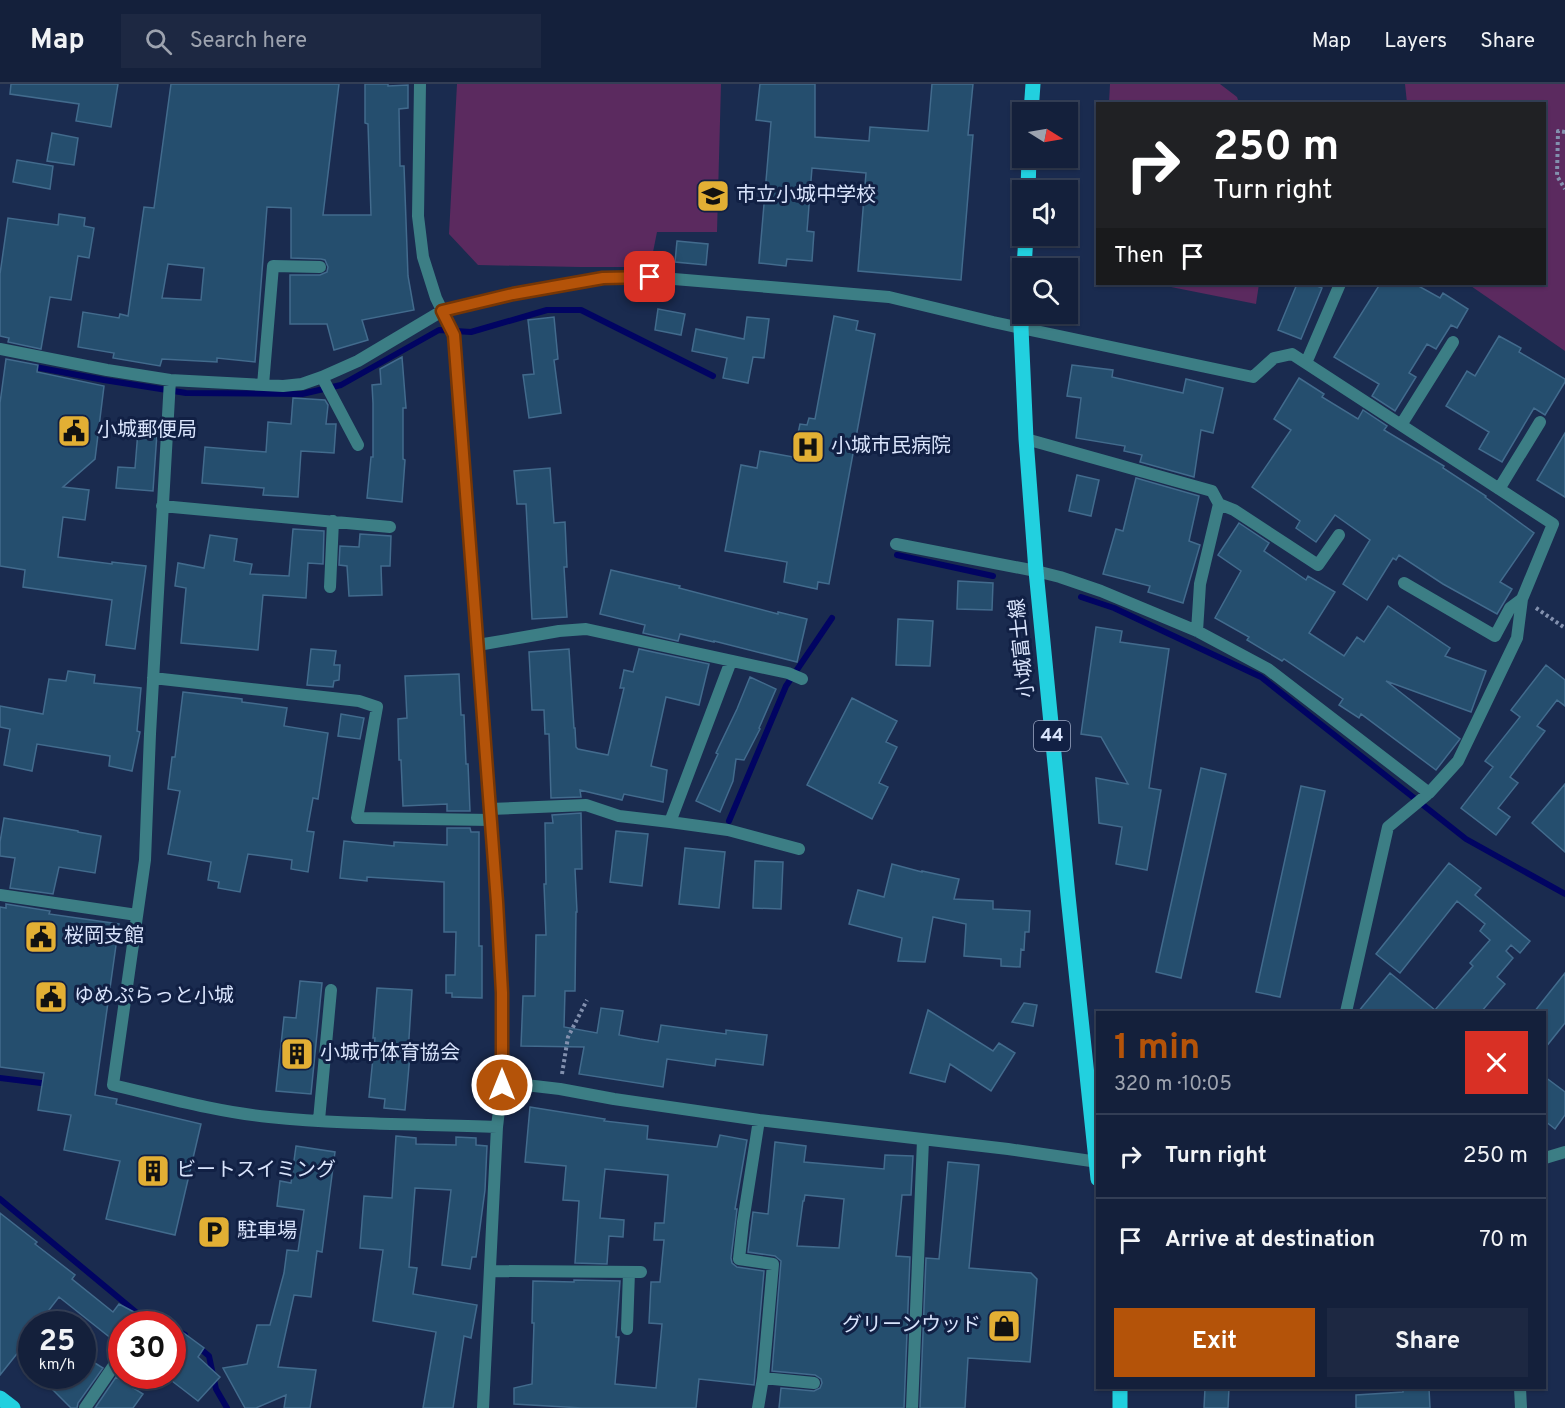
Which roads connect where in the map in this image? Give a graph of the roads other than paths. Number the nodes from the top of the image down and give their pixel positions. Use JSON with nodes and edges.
{"nodes":[{"id":1,"x":420,"y":84,"type":"edge"},
{"id":2,"x":1033,"y":84,"type":"edge"},
{"id":3,"x":1032,"y":102,"type":"edge"},
{"id":4,"x":320,"y":267,"type":"dead end"},
{"id":5,"x":1340,"y":285,"type":"edge"},
{"id":6,"x":442,"y":311,"type":"junction"},
{"id":7,"x":1021,"y":324,"type":"edge"},
{"id":8,"x":1021,"y":328,"type":"junction"},
{"id":9,"x":1453,"y":342,"type":"dead end"},
{"id":10,"x":0,"y":349,"type":"edge"},
{"id":11,"x":1306,"y":363,"type":"junction"},
{"id":12,"x":322,"y":377,"type":"junction"},
{"id":13,"x":170,"y":380,"type":"junction"},
{"id":14,"x":263,"y":385,"type":"junction"},
{"id":15,"x":1540,"y":422,"type":"dead end"},
{"id":16,"x":1401,"y":425,"type":"junction"},
{"id":17,"x":1026,"y":439,"type":"junction"},
{"id":18,"x":358,"y":445,"type":"dead end"},
{"id":19,"x":1499,"y":489,"type":"junction"},
{"id":20,"x":1219,"y":504,"type":"junction"},
{"id":21,"x":162,"y":506,"type":"junction"},
{"id":22,"x":333,"y":522,"type":"junction"},
{"id":23,"x":390,"y":527,"type":"dead end"},
{"id":24,"x":1339,"y":535,"type":"dead end"},
{"id":25,"x":896,"y":544,"type":"dead end"},
{"id":26,"x":1036,"y":571,"type":"junction"},
{"id":27,"x":1404,"y":583,"type":"dead end"},
{"id":28,"x":330,"y":587,"type":"dead end"},
{"id":29,"x":1522,"y":599,"type":"junction"},
{"id":30,"x":1197,"y":631,"type":"junction"},
{"id":31,"x":478,"y":645,"type":"junction"},
{"id":32,"x":731,"y":661,"type":"junction"},
{"id":33,"x":153,"y":678,"type":"junction"},
{"id":34,"x":802,"y":679,"type":"dead end"},
{"id":35,"x":1429,"y":793,"type":"junction"},
{"id":36,"x":490,"y":815,"type":"junction"},
{"id":37,"x":670,"y":822,"type":"junction"},
{"id":38,"x":799,"y":849,"type":"dead end"},
{"id":39,"x":0,"y":895,"type":"edge"},
{"id":40,"x":137,"y":915,"type":"junction"},
{"id":41,"x":331,"y":990,"type":"dead end"},
{"id":42,"x":1346,"y":1011,"type":"edge"},
{"id":43,"x":502,"y":1085,"type":"junction"},
{"id":44,"x":319,"y":1120,"type":"junction"},
{"id":45,"x":759,"y":1120,"type":"junction"},
{"id":46,"x":497,"y":1127,"type":"junction"},
{"id":47,"x":923,"y":1140,"type":"junction"},
{"id":48,"x":1096,"y":1152,"type":"edge"},
{"id":49,"x":1565,"y":1152,"type":"edge"},
{"id":50,"x":1546,"y":1158,"type":"edge"},
{"id":51,"x":1096,"y":1162,"type":"edge"},
{"id":52,"x":490,"y":1271,"type":"junction"},
{"id":53,"x":627,"y":1329,"type":"dead end"},
{"id":54,"x":108,"y":1374,"type":"edge"},
{"id":55,"x":763,"y":1378,"type":"junction"},
{"id":56,"x":814,"y":1383,"type":"dead end"},
{"id":57,"x":1120,"y":1389,"type":"edge"},
{"id":58,"x":1520,"y":1389,"type":"edge"},
{"id":59,"x":0,"y":1398,"type":"edge"},
{"id":60,"x":13,"y":1408,"type":"edge"},
{"id":61,"x":85,"y":1408,"type":"edge"},
{"id":62,"x":483,"y":1408,"type":"edge"},
{"id":63,"x":758,"y":1408,"type":"edge"},
{"id":64,"x":912,"y":1408,"type":"edge"},
{"id":65,"x":1120,"y":1408,"type":"edge"},
{"id":66,"x":1521,"y":1408,"type":"edge"}],
"edges":[{"from":1,"to":6,"type":"street"},
{"from":2,"to":3,"type":"main road"},
{"from":4,"to":14,"type":"street"},
{"from":5,"to":11,"type":"street"},
{"from":6,"to":8,"type":"street"},
{"from":6,"to":12,"type":"street"},
{"from":6,"to":31,"type":"street"},
{"from":7,"to":8,"type":"main road","name":"小城富士線","number":"44"},
{"from":8,"to":11,"type":"street"},
{"from":8,"to":17,"type":"main road","name":"小城富士線","number":"44"},
{"from":9,"to":16,"type":"street"},
{"from":10,"to":13,"type":"street"},
{"from":11,"to":16,"type":"street"},
{"from":12,"to":14,"type":"street"},
{"from":12,"to":18,"type":"street"},
{"from":13,"to":14,"type":"street"},
{"from":13,"to":21,"type":"street"},
{"from":15,"to":19,"type":"street"},
{"from":16,"to":19,"type":"street"},
{"from":17,"to":20,"type":"street"},
{"from":17,"to":26,"type":"main road","name":"小城富士線","number":"44"},
{"from":19,"to":29,"type":"street"},
{"from":20,"to":24,"type":"street"},
{"from":20,"to":30,"type":"street"},
{"from":21,"to":22,"type":"street"},
{"from":21,"to":33,"type":"street"},
{"from":22,"to":23,"type":"street"},
{"from":22,"to":28,"type":"street"},
{"from":25,"to":26,"type":"street"},
{"from":26,"to":30,"type":"street"},
{"from":26,"to":48,"type":"main road","name":"小城富士線","number":"44"},
{"from":27,"to":29,"type":"street"},
{"from":29,"to":35,"type":"street"},
{"from":30,"to":35,"type":"street"},
{"from":31,"to":32,"type":"street"},
{"from":31,"to":36,"type":"street"},
{"from":32,"to":34,"type":"street"},
{"from":32,"to":37,"type":"street"},
{"from":33,"to":36,"type":"street"},
{"from":33,"to":40,"type":"street"},
{"from":35,"to":42,"type":"street"},
{"from":36,"to":37,"type":"street"},
{"from":36,"to":43,"type":"street"},
{"from":37,"to":38,"type":"street"},
{"from":39,"to":40,"type":"street"},
{"from":40,"to":44,"type":"street"},
{"from":41,"to":44,"type":"street"},
{"from":43,"to":45,"type":"street"},
{"from":43,"to":46,"type":"street"},
{"from":44,"to":46,"type":"street"},
{"from":45,"to":47,"type":"street"},
{"from":45,"to":55,"type":"street"},
{"from":46,"to":52,"type":"street"},
{"from":47,"to":51,"type":"street"},
{"from":47,"to":64,"type":"street"},
{"from":49,"to":50,"type":"street"},
{"from":52,"to":53,"type":"street"},
{"from":52,"to":62,"type":"street"},
{"from":54,"to":61,"type":"street"},
{"from":55,"to":56,"type":"street"},
{"from":55,"to":63,"type":"street"},
{"from":57,"to":65,"type":"main road"},
{"from":58,"to":66,"type":"street"},
{"from":59,"to":60,"type":"main road"}]}
